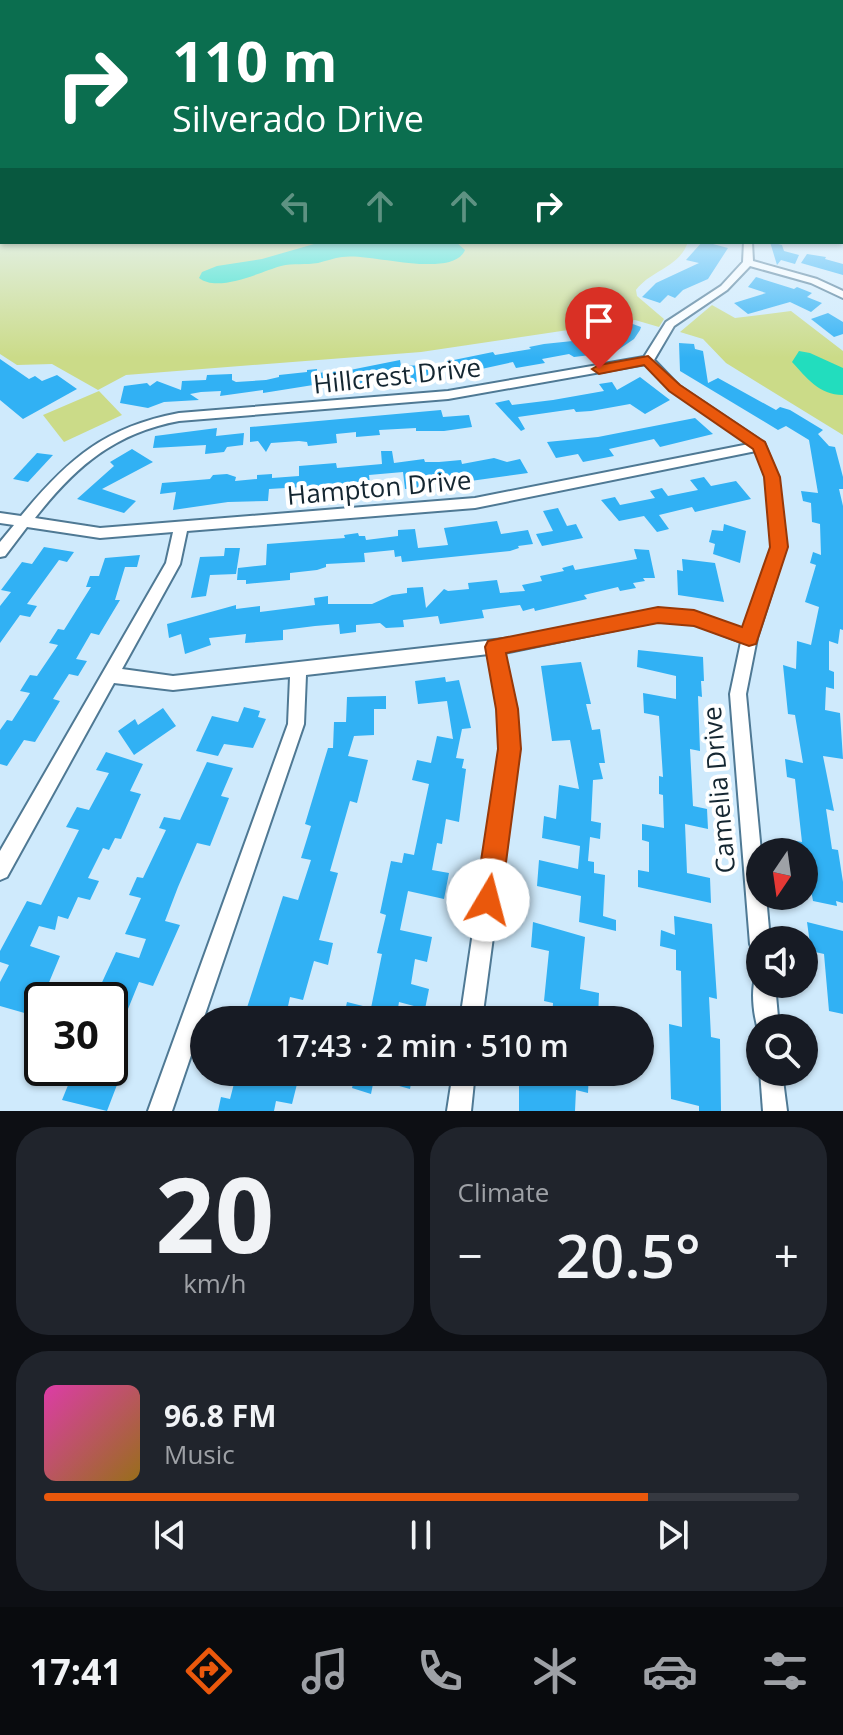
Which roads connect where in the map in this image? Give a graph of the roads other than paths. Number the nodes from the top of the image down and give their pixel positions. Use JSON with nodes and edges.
{"nodes":[{"id":1,"x":748,"y":254,"type":"edge"},
{"id":2,"x":748,"y":263,"type":"junction"},
{"id":3,"x":843,"y":295,"type":"edge"},
{"id":4,"x":648,"y":360,"type":"junction"},
{"id":5,"x":760,"y":446,"type":"junction"},
{"id":6,"x":0,"y":518,"type":"edge"},
{"id":7,"x":24,"y":522,"type":"junction"},
{"id":8,"x":181,"y":529,"type":"junction"},
{"id":9,"x":0,"y":552,"type":"edge"},
{"id":10,"x":749,"y":638,"type":"junction"},
{"id":11,"x":495,"y":647,"type":"junction"},
{"id":12,"x":298,"y":668,"type":"junction"},
{"id":13,"x":111,"y":675,"type":"junction"},
{"id":14,"x":0,"y":870,"type":"edge"},
{"id":15,"x":758,"y":926,"type":"edge"},
{"id":16,"x":473,"y":1006,"type":"edge"},
{"id":17,"x":462,"y":1086,"type":"edge"},
{"id":18,"x":772,"y":1086,"type":"edge"},
{"id":19,"x":160,"y":1111,"type":"edge"},
{"id":20,"x":459,"y":1111,"type":"edge"},
{"id":21,"x":775,"y":1111,"type":"edge"}],
"edges":[{"from":1,"to":2,"type":"street"},
{"from":2,"to":3,"type":"street"},
{"from":2,"to":4,"type":"street"},
{"from":4,"to":5,"type":"street"},
{"from":4,"to":7,"type":"street","name":"Hillcrest Drive"},
{"from":5,"to":8,"type":"street","name":"Hampton Drive"},
{"from":5,"to":10,"type":"street","name":"Camelia Drive"},
{"from":6,"to":7,"type":"street","name":"Hampton Drive"},
{"from":7,"to":8,"type":"street","name":"Hampton Drive"},
{"from":7,"to":9,"type":"street","name":"Hillcrest Drive"},
{"from":8,"to":13,"type":"street"},
{"from":10,"to":11,"type":"street"},
{"from":10,"to":15,"type":"street","name":"Camelia Drive"},
{"from":11,"to":12,"type":"street"},
{"from":11,"to":16,"type":"street"},
{"from":12,"to":13,"type":"street"},
{"from":12,"to":19,"type":"street"},
{"from":13,"to":14,"type":"street"},
{"from":17,"to":20,"type":"street"},
{"from":18,"to":21,"type":"street"}]}
